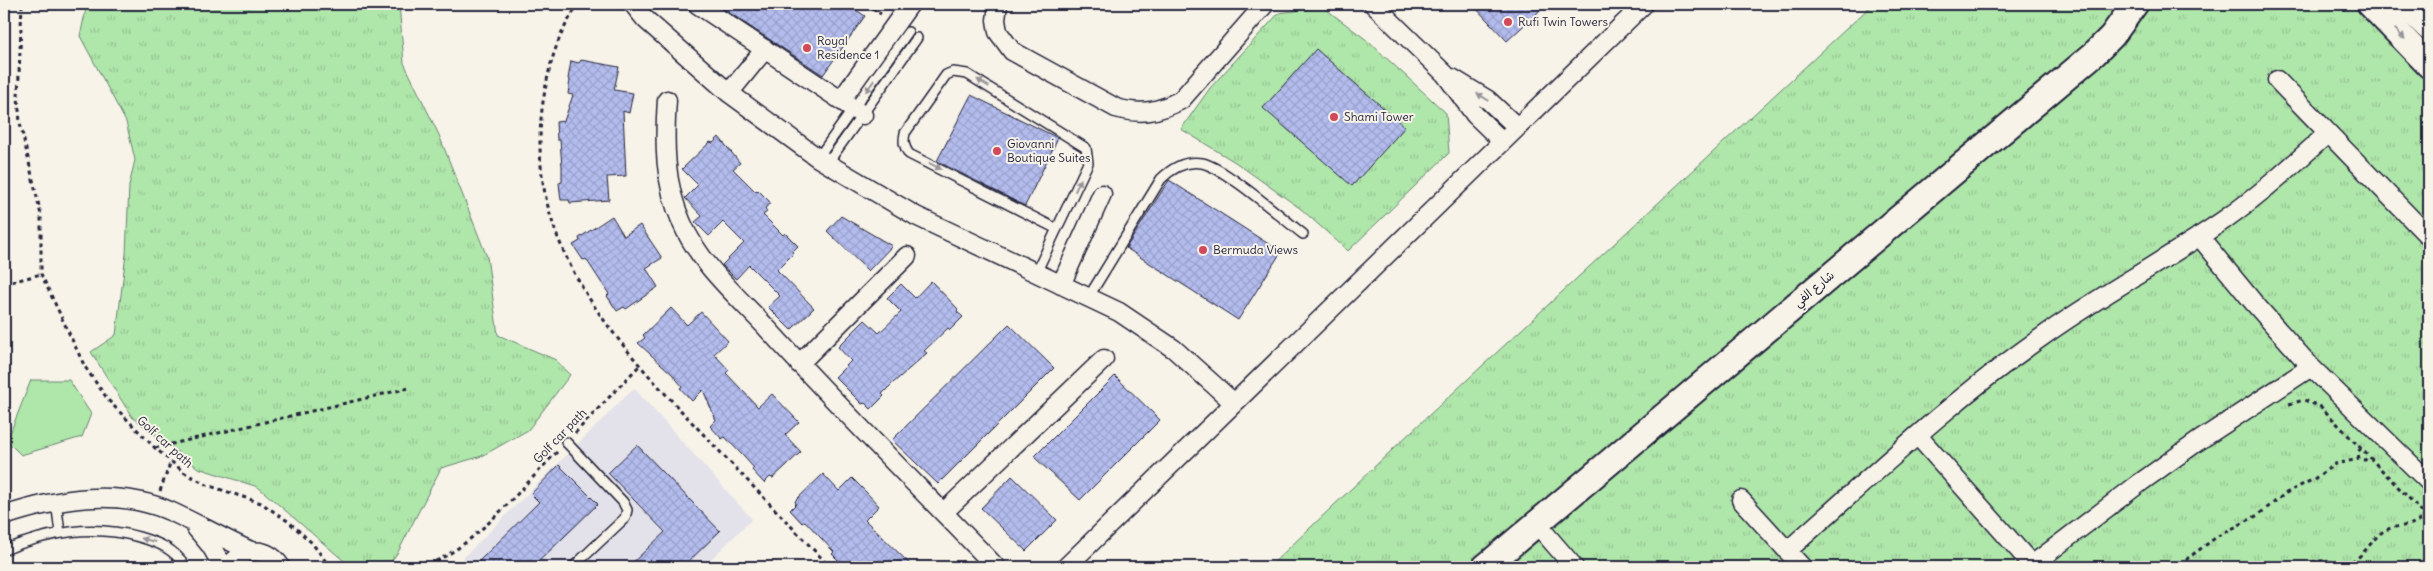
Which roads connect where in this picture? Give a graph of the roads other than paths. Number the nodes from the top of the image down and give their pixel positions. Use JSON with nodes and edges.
{"nodes":[{"id":1,"x":633,"y":4,"type":"edge"},
{"id":2,"x":698,"y":4,"type":"edge"},
{"id":3,"x":910,"y":4,"type":"edge"},
{"id":4,"x":998,"y":4,"type":"edge"},
{"id":5,"x":1265,"y":4,"type":"edge"},
{"id":6,"x":1373,"y":4,"type":"edge"},
{"id":7,"x":1644,"y":4,"type":"edge"},
{"id":8,"x":2134,"y":4,"type":"edge"},
{"id":9,"x":2370,"y":4,"type":"edge"},
{"id":10,"x":2404,"y":4,"type":"edge"},
{"id":11,"x":2429,"y":28,"type":"edge"},
{"id":12,"x":908,"y":32,"type":"dead end"},
{"id":13,"x":917,"y":38,"type":"dead end"},
{"id":14,"x":765,"y":49,"type":"junction"},
{"id":15,"x":2429,"y":65,"type":"edge"},
{"id":16,"x":1445,"y":74,"type":"junction"},
{"id":17,"x":2277,"y":80,"type":"dead end"},
{"id":18,"x":729,"y":94,"type":"junction"},
{"id":19,"x":667,"y":100,"type":"dead end"},
{"id":20,"x":852,"y":108,"type":"junction"},
{"id":21,"x":1516,"y":127,"type":"junction"},
{"id":22,"x":2328,"y":133,"type":"junction"},
{"id":23,"x":1502,"y":141,"type":"junction"},
{"id":24,"x":823,"y":161,"type":"junction"},
{"id":25,"x":1102,"y":194,"type":"dead end"},
{"id":26,"x":1057,"y":229,"type":"junction"},
{"id":27,"x":1303,"y":234,"type":"dead end"},
{"id":28,"x":2199,"y":236,"type":"junction"},
{"id":29,"x":2429,"y":237,"type":"edge"},
{"id":30,"x":907,"y":256,"type":"dead end"},
{"id":31,"x":1036,"y":273,"type":"junction"},
{"id":32,"x":1061,"y":285,"type":"junction"},
{"id":33,"x":1088,"y":298,"type":"junction"},
{"id":34,"x":1104,"y":359,"type":"dead end"},
{"id":35,"x":799,"y":364,"type":"junction"},
{"id":36,"x":2311,"y":367,"type":"junction"},
{"id":37,"x":1234,"y":403,"type":"junction"},
{"id":38,"x":1918,"y":436,"type":"junction"},
{"id":39,"x":566,"y":442,"type":"road end"},
{"id":40,"x":2429,"y":482,"type":"edge"},
{"id":41,"x":1741,"y":500,"type":"dead end"},
{"id":42,"x":56,"y":501,"type":"junction"},
{"id":43,"x":944,"y":512,"type":"junction"},
{"id":44,"x":4,"y":516,"type":"edge"},
{"id":45,"x":188,"y":521,"type":"junction"},
{"id":46,"x":1536,"y":523,"type":"junction"},
{"id":47,"x":60,"y":532,"type":"junction"},
{"id":48,"x":4,"y":550,"type":"edge"},
{"id":49,"x":251,"y":551,"type":"junction"},
{"id":50,"x":1787,"y":551,"type":"junction"},
{"id":51,"x":2033,"y":566,"type":"edge"},
{"id":52,"x":186,"y":567,"type":"edge"},
{"id":53,"x":223,"y":567,"type":"edge"},
{"id":54,"x":229,"y":567,"type":"edge"},
{"id":55,"x":281,"y":567,"type":"edge"},
{"id":56,"x":574,"y":567,"type":"edge"},
{"id":57,"x":996,"y":567,"type":"edge"},
{"id":58,"x":1066,"y":567,"type":"edge"},
{"id":59,"x":1485,"y":567,"type":"edge"},
{"id":60,"x":1574,"y":567,"type":"edge"},
{"id":61,"x":1802,"y":567,"type":"edge"}],
"edges":[{"from":1,"to":18,"type":"street"},
{"from":2,"to":14,"type":"street"},
{"from":3,"to":20,"type":"street"},
{"from":4,"to":5,"type":"street"},
{"from":6,"to":16,"type":"street"},
{"from":7,"to":21,"type":"street"},
{"from":8,"to":46,"type":"street","name":"شارع الفي"},
{"from":9,"to":15,"type":"street","one_way":true},
{"from":10,"to":11,"type":"street"},
{"from":12,"to":20,"type":"lane","one_way":true},
{"from":13,"to":20,"type":"lane"},
{"from":14,"to":18,"type":"street"},
{"from":14,"to":20,"type":"street"},
{"from":21,"to":16,"type":"street","one_way":true},
{"from":16,"to":23,"type":"street"},
{"from":17,"to":22,"type":"street"},
{"from":18,"to":24,"type":"street"},
{"from":19,"to":35,"type":"street"},
{"from":20,"to":24,"type":"lane"},
{"from":21,"to":23,"type":"street"},
{"from":22,"to":28,"type":"street"},
{"from":22,"to":29,"type":"street"},
{"from":23,"to":37,"type":"street"},
{"from":24,"to":31,"type":"street"},
{"from":25,"to":32,"type":"street"},
{"from":26,"to":26,"type":"lane","one_way":true},
{"from":26,"to":31,"type":"lane"},
{"from":27,"to":33,"type":"lane"},
{"from":28,"to":36,"type":"street"},
{"from":28,"to":38,"type":"street"},
{"from":30,"to":35,"type":"street"},
{"from":31,"to":32,"type":"street"},
{"from":32,"to":33,"type":"street"},
{"from":33,"to":37,"type":"street"},
{"from":34,"to":43,"type":"street"},
{"from":35,"to":43,"type":"street"},
{"from":36,"to":40,"type":"street"},
{"from":36,"to":51,"type":"street"},
{"from":37,"to":58,"type":"street"},
{"from":38,"to":50,"type":"street"},
{"from":38,"to":51,"type":"street"},
{"from":39,"to":56,"type":"lane"},
{"from":41,"to":50,"type":"street"},
{"from":42,"to":44,"type":"street"},
{"from":42,"to":45,"type":"street"},
{"from":42,"to":47,"type":"lane"},
{"from":43,"to":57,"type":"street"},
{"from":45,"to":49,"type":"street"},
{"from":45,"to":53,"type":"street"},
{"from":46,"to":59,"type":"street","name":"شارع الفي"},
{"from":46,"to":60,"type":"street"},
{"from":47,"to":48,"type":"lane"},
{"from":52,"to":47,"type":"lane","one_way":true},
{"from":49,"to":54,"type":"street"},
{"from":49,"to":55,"type":"street"},
{"from":50,"to":61,"type":"street"}]}
